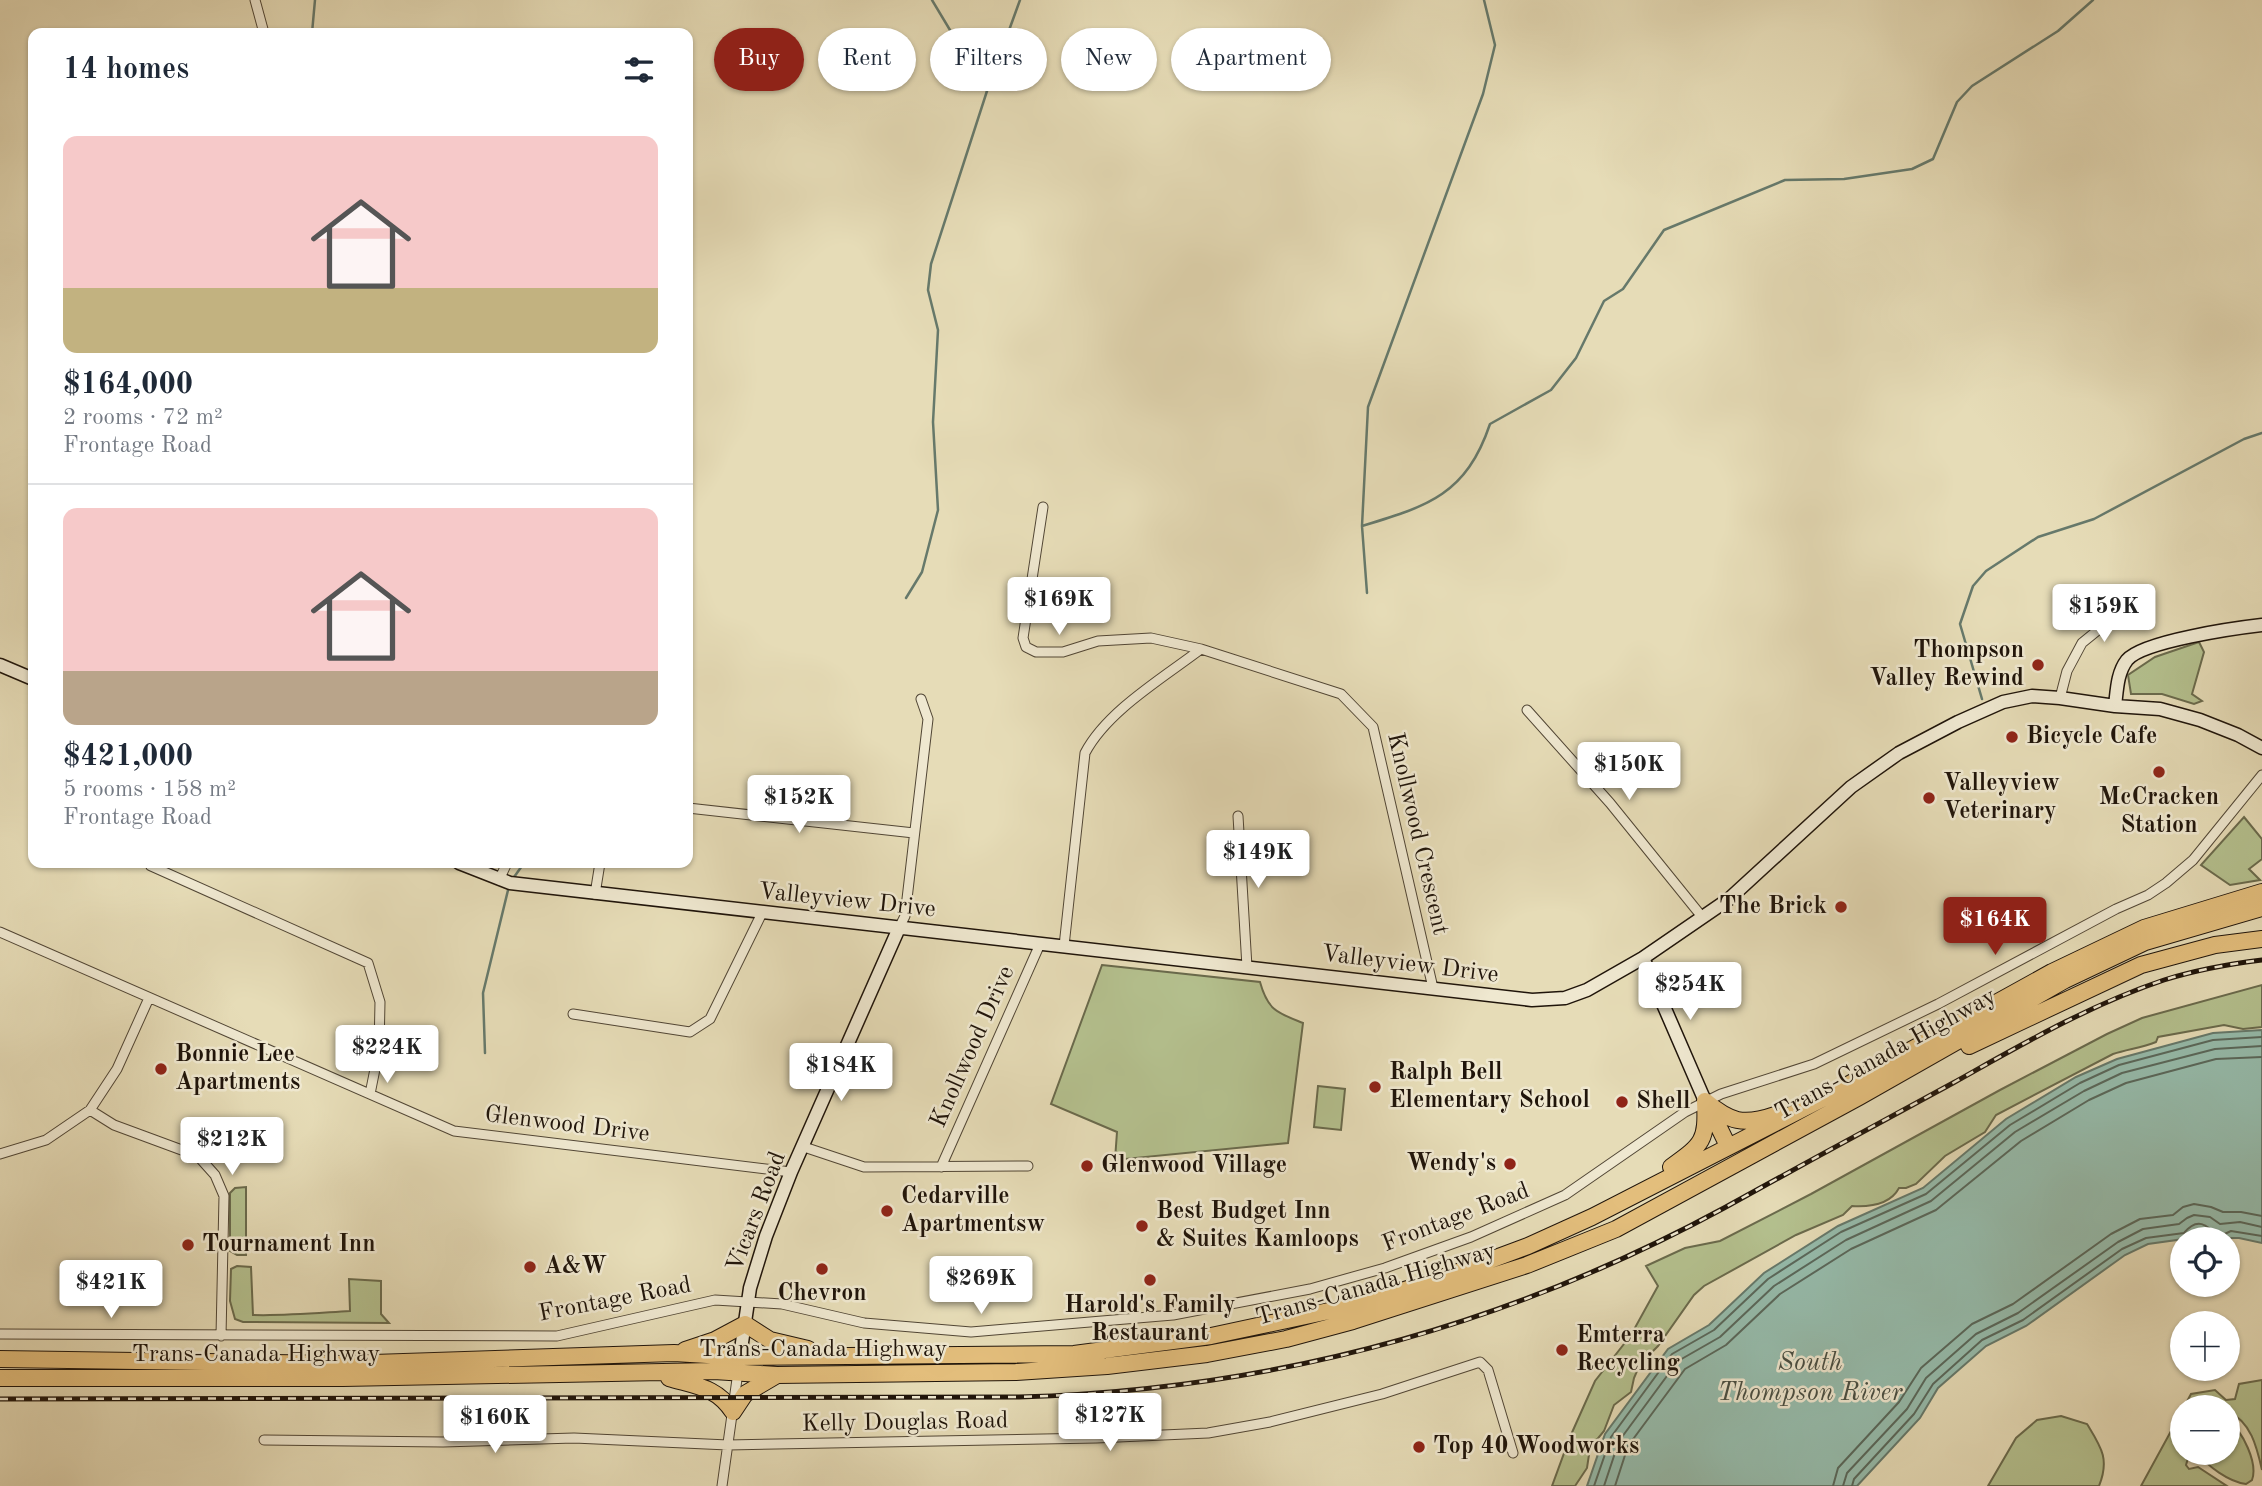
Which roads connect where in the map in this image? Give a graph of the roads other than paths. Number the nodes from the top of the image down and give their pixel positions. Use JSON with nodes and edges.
{"nodes":[{"id":1,"x":255,"y":0,"type":"edge"},
{"id":2,"x":263,"y":28,"type":"edge"},
{"id":3,"x":1043,"y":507,"type":"dead end"},
{"id":4,"x":2146,"y":591,"type":"dead end"},
{"id":5,"x":2262,"y":625,"type":"edge"},
{"id":6,"x":1201,"y":649,"type":"junction"},
{"id":7,"x":0,"y":665,"type":"edge"},
{"id":8,"x":28,"y":677,"type":"edge"},
{"id":9,"x":2060,"y":698,"type":"junction"},
{"id":10,"x":921,"y":699,"type":"dead end"},
{"id":11,"x":2115,"y":706,"type":"junction"},
{"id":12,"x":1527,"y":710,"type":"dead end"},
{"id":13,"x":2262,"y":748,"type":"edge"},
{"id":14,"x":2262,"y":775,"type":"edge"},
{"id":15,"x":693,"y":808,"type":"edge"},
{"id":16,"x":1238,"y":816,"type":"dead end"},
{"id":17,"x":914,"y":833,"type":"junction"},
{"id":18,"x":155,"y":868,"type":"edge"},
{"id":19,"x":471,"y":868,"type":"edge"},
{"id":20,"x":505,"y":868,"type":"edge"},
{"id":21,"x":599,"y":868,"type":"edge"},
{"id":22,"x":499,"y":880,"type":"junction"},
{"id":23,"x":2262,"y":892,"type":"edge"},
{"id":24,"x":595,"y":894,"type":"junction"},
{"id":25,"x":2262,"y":908,"type":"edge"},
{"id":26,"x":762,"y":914,"type":"junction"},
{"id":27,"x":1703,"y":918,"type":"junction"},
{"id":28,"x":898,"y":928,"type":"junction"},
{"id":29,"x":0,"y":932,"type":"edge"},
{"id":30,"x":2262,"y":939,"type":"edge"},
{"id":31,"x":1040,"y":944,"type":"junction"},
{"id":32,"x":1064,"y":946,"type":"junction"},
{"id":33,"x":1643,"y":958,"type":"junction"},
{"id":34,"x":1247,"y":967,"type":"junction"},
{"id":35,"x":1433,"y":988,"type":"junction"},
{"id":36,"x":149,"y":998,"type":"junction"},
{"id":37,"x":573,"y":1014,"type":"dead end"},
{"id":38,"x":370,"y":1094,"type":"junction"},
{"id":39,"x":1826,"y":1097,"type":"junction"},
{"id":40,"x":1859,"y":1097,"type":"junction"},
{"id":41,"x":1705,"y":1101,"type":"junction"},
{"id":42,"x":90,"y":1110,"type":"junction"},
{"id":43,"x":1728,"y":1146,"type":"junction"},
{"id":44,"x":804,"y":1147,"type":"junction"},
{"id":45,"x":0,"y":1154,"type":"edge"},
{"id":46,"x":1028,"y":1166,"type":"dead end"},
{"id":47,"x":941,"y":1167,"type":"junction"},
{"id":48,"x":791,"y":1172,"type":"junction"},
{"id":49,"x":1707,"y":1180,"type":"junction"},
{"id":50,"x":1592,"y":1217,"type":"junction"},
{"id":51,"x":748,"y":1302,"type":"junction"},
{"id":52,"x":745,"y":1324,"type":"junction"},
{"id":53,"x":0,"y":1334,"type":"edge"},
{"id":54,"x":221,"y":1336,"type":"junction"},
{"id":55,"x":674,"y":1353,"type":"junction"},
{"id":56,"x":831,"y":1354,"type":"junction"},
{"id":57,"x":0,"y":1359,"type":"edge"},
{"id":58,"x":739,"y":1365,"type":"junction"},
{"id":59,"x":652,"y":1373,"type":"junction"},
{"id":60,"x":777,"y":1375,"type":"junction"},
{"id":61,"x":0,"y":1378,"type":"edge"},
{"id":62,"x":733,"y":1412,"type":"junction"},
{"id":63,"x":264,"y":1440,"type":"dead end"},
{"id":64,"x":728,"y":1445,"type":"junction"},
{"id":65,"x":1513,"y":1453,"type":"dead end"},
{"id":66,"x":722,"y":1486,"type":"edge"}],
"edges":[{"from":1,"to":2,"type":"street"},
{"from":3,"to":6,"type":"street","name":"Knollwood Crescent"},
{"from":4,"to":9,"type":"street"},
{"from":5,"to":11,"type":"street"},
{"from":6,"to":32,"type":"street"},
{"from":6,"to":35,"type":"street","name":"Knollwood Crescent"},
{"from":7,"to":8,"type":"street"},
{"from":9,"to":11,"type":"street","name":"Valleyview Drive"},
{"from":9,"to":27,"type":"street","name":"Valleyview Drive"},
{"from":10,"to":17,"type":"street"},
{"from":11,"to":13,"type":"street","name":"Valleyview Drive"},
{"from":12,"to":27,"type":"street"},
{"from":14,"to":41,"type":"street","name":"Frontage Road"},
{"from":15,"to":17,"type":"street"},
{"from":16,"to":34,"type":"street"},
{"from":17,"to":28,"type":"street"},
{"from":18,"to":38,"type":"street"},
{"from":19,"to":22,"type":"street","name":"Valleyview Drive"},
{"from":20,"to":22,"type":"street"},
{"from":21,"to":24,"type":"street"},
{"from":22,"to":24,"type":"street","name":"Valleyview Drive"},
{"from":23,"to":39,"type":"highway","name":"Trans-Canada Highway"},
{"from":24,"to":26,"type":"street","name":"Valleyview Drive"},
{"from":25,"to":40,"type":"highway","name":"Trans-Canada Highway"},
{"from":26,"to":28,"type":"street","name":"Valleyview Drive"},
{"from":26,"to":37,"type":"street"},
{"from":27,"to":33,"type":"street","name":"Valleyview Drive"},
{"from":28,"to":31,"type":"street","name":"Valleyview Drive"},
{"from":28,"to":44,"type":"street","name":"Vicars Road"},
{"from":29,"to":36,"type":"street","name":"Glenwood Drive"},
{"from":30,"to":40,"type":"highway"},
{"from":31,"to":32,"type":"street","name":"Valleyview Drive"},
{"from":31,"to":47,"type":"street","name":"Knollwood Drive"},
{"from":32,"to":34,"type":"street","name":"Valleyview Drive"},
{"from":33,"to":35,"type":"street","name":"Valleyview Drive"},
{"from":33,"to":41,"type":"street"},
{"from":34,"to":35,"type":"street","name":"Valleyview Drive"},
{"from":36,"to":38,"type":"street","name":"Glenwood Drive"},
{"from":36,"to":42,"type":"street"},
{"from":38,"to":48,"type":"street","name":"Glenwood Drive"},
{"from":39,"to":41,"type":"highway"},
{"from":39,"to":43,"type":"highway","name":"Trans-Canada Highway"},
{"from":40,"to":49,"type":"highway","name":"Trans-Canada Highway"},
{"from":41,"to":43,"type":"highway"},
{"from":41,"to":50,"type":"highway"},
{"from":41,"to":51,"type":"street","name":"Frontage Road"},
{"from":42,"to":45,"type":"street"},
{"from":42,"to":54,"type":"street"},
{"from":43,"to":49,"type":"highway"},
{"from":43,"to":50,"type":"highway","name":"Trans-Canada Highway"},
{"from":44,"to":47,"type":"street"},
{"from":44,"to":48,"type":"street","name":"Vicars Road"},
{"from":46,"to":47,"type":"street"},
{"from":48,"to":51,"type":"street","name":"Vicars Road"},
{"from":49,"to":60,"type":"highway","name":"Trans-Canada Highway"},
{"from":50,"to":56,"type":"highway","name":"Trans-Canada Highway"},
{"from":51,"to":52,"type":"street","name":"Vicars Road"},
{"from":51,"to":54,"type":"street","name":"Frontage Road"},
{"from":52,"to":55,"type":"highway"},
{"from":52,"to":56,"type":"highway"},
{"from":52,"to":58,"type":"street","name":"Vicars Road"},
{"from":53,"to":54,"type":"street","name":"Frontage Road"},
{"from":55,"to":57,"type":"highway","name":"Trans-Canada Highway"},
{"from":55,"to":58,"type":"highway","name":"Trans-Canada Highway"},
{"from":56,"to":58,"type":"highway","name":"Trans-Canada Highway"},
{"from":58,"to":59,"type":"highway","name":"Trans-Canada Highway"},
{"from":58,"to":60,"type":"highway","name":"Trans-Canada Highway"},
{"from":58,"to":62,"type":"street","name":"Vicars Road"},
{"from":59,"to":61,"type":"highway","name":"Trans-Canada Highway"},
{"from":59,"to":62,"type":"highway"},
{"from":60,"to":62,"type":"highway"},
{"from":62,"to":64,"type":"street","name":"Vicars Road"},
{"from":63,"to":64,"type":"street","name":"Kelly Douglas Road"},
{"from":64,"to":65,"type":"street","name":"Kelly Douglas Road"},
{"from":64,"to":66,"type":"street","name":"Vicars Road"}]}
